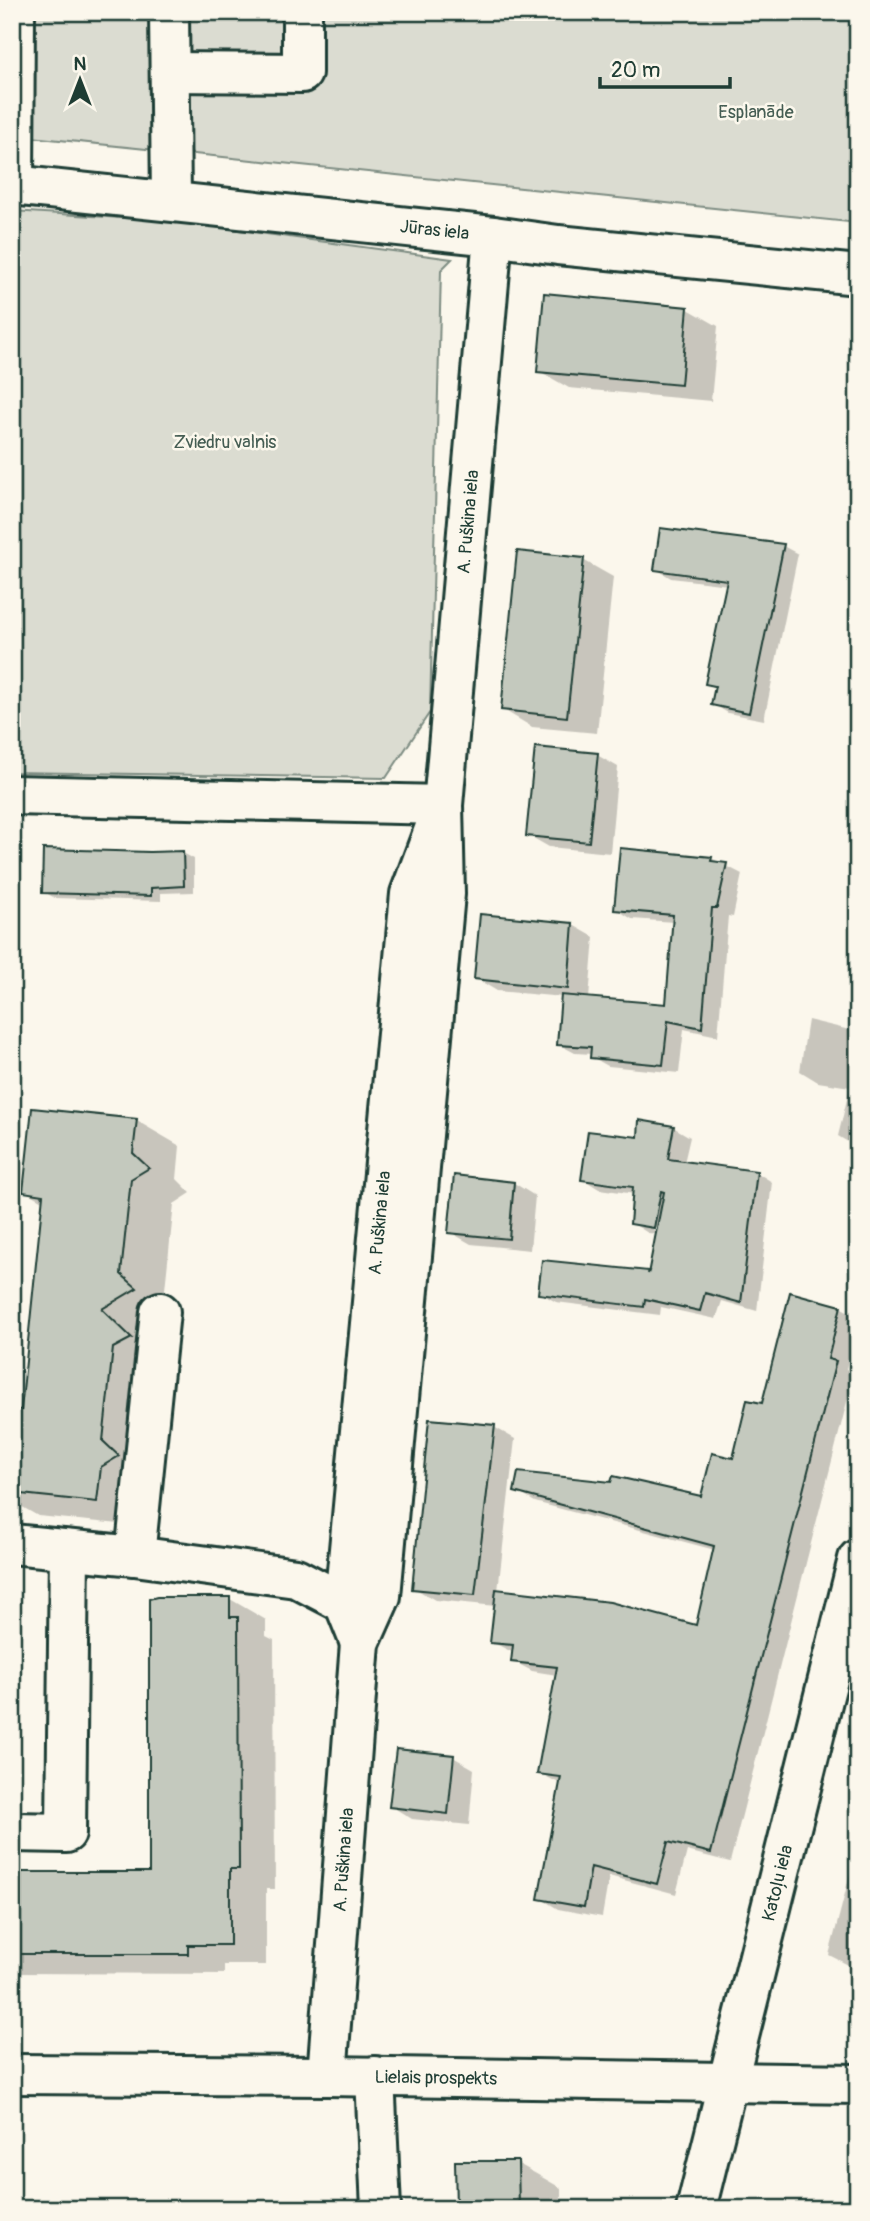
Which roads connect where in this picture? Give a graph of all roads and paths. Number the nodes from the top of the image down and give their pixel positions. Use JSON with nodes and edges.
{"nodes":[{"id":1,"x":15,"y":12,"type":"edge"},
{"id":2,"x":169,"y":12,"type":"edge"},
{"id":3,"x":302,"y":12,"type":"edge"},
{"id":4,"x":170,"y":72,"type":"junction"},
{"id":5,"x":13,"y":185,"type":"edge"},
{"id":6,"x":171,"y":201,"type":"junction"},
{"id":7,"x":493,"y":236,"type":"junction"},
{"id":8,"x":858,"y":275,"type":"edge"},
{"id":9,"x":12,"y":795,"type":"edge"},
{"id":10,"x":443,"y":805,"type":"junction"},
{"id":11,"x":160,"y":1312,"type":"dead end"},
{"id":12,"x":12,"y":1544,"type":"edge"},
{"id":13,"x":69,"y":1550,"type":"junction"},
{"id":14,"x":135,"y":1556,"type":"junction"},
{"id":15,"x":858,"y":1559,"type":"edge"},
{"id":16,"x":344,"y":1603,"type":"junction"},
{"id":17,"x":360,"y":1643,"type":"junction"},
{"id":18,"x":12,"y":1832,"type":"edge"},
{"id":19,"x":12,"y":2074,"type":"edge"},
{"id":20,"x":327,"y":2076,"type":"junction"},
{"id":21,"x":375,"y":2076,"type":"junction"},
{"id":22,"x":727,"y":2082,"type":"junction"},
{"id":23,"x":858,"y":2084,"type":"edge"},
{"id":24,"x":381,"y":2209,"type":"edge"},
{"id":25,"x":696,"y":2209,"type":"edge"}],
"edges":[{"from":1,"to":5,"type":"street"},
{"from":2,"to":4,"type":"street"},
{"from":3,"to":4,"type":"street"},
{"from":4,"to":6,"type":"street"},
{"from":5,"to":6,"type":"street","name":"Jūras iela"},
{"from":6,"to":7,"type":"street","name":"Jūras iela"},
{"from":7,"to":8,"type":"street","name":"Jūras iela"},
{"from":7,"to":10,"type":"street","name":"A. Puškina iela"},
{"from":9,"to":10,"type":"street"},
{"from":10,"to":16,"type":"street","name":"A. Puškina iela"},
{"from":10,"to":17,"type":"street","name":"A. Puškina iela"},
{"from":11,"to":14,"type":"street"},
{"from":12,"to":13,"type":"street"},
{"from":13,"to":14,"type":"street"},
{"from":13,"to":18,"type":"street"},
{"from":14,"to":16,"type":"street"},
{"from":15,"to":22,"type":"street","name":"Katoļu iela"},
{"from":16,"to":17,"type":"street","name":"A. Puškina iela"},
{"from":17,"to":20,"type":"street","name":"A. Puškina iela"},
{"from":19,"to":20,"type":"street","name":"Lielais prospekts"},
{"from":20,"to":21,"type":"street","name":"Lielais prospekts"},
{"from":21,"to":22,"type":"street","name":"Lielais prospekts"},
{"from":21,"to":24,"type":"street"},
{"from":22,"to":23,"type":"street","name":"Lielais prospekts"},
{"from":22,"to":25,"type":"street","name":"Katoļu iela"}]}
